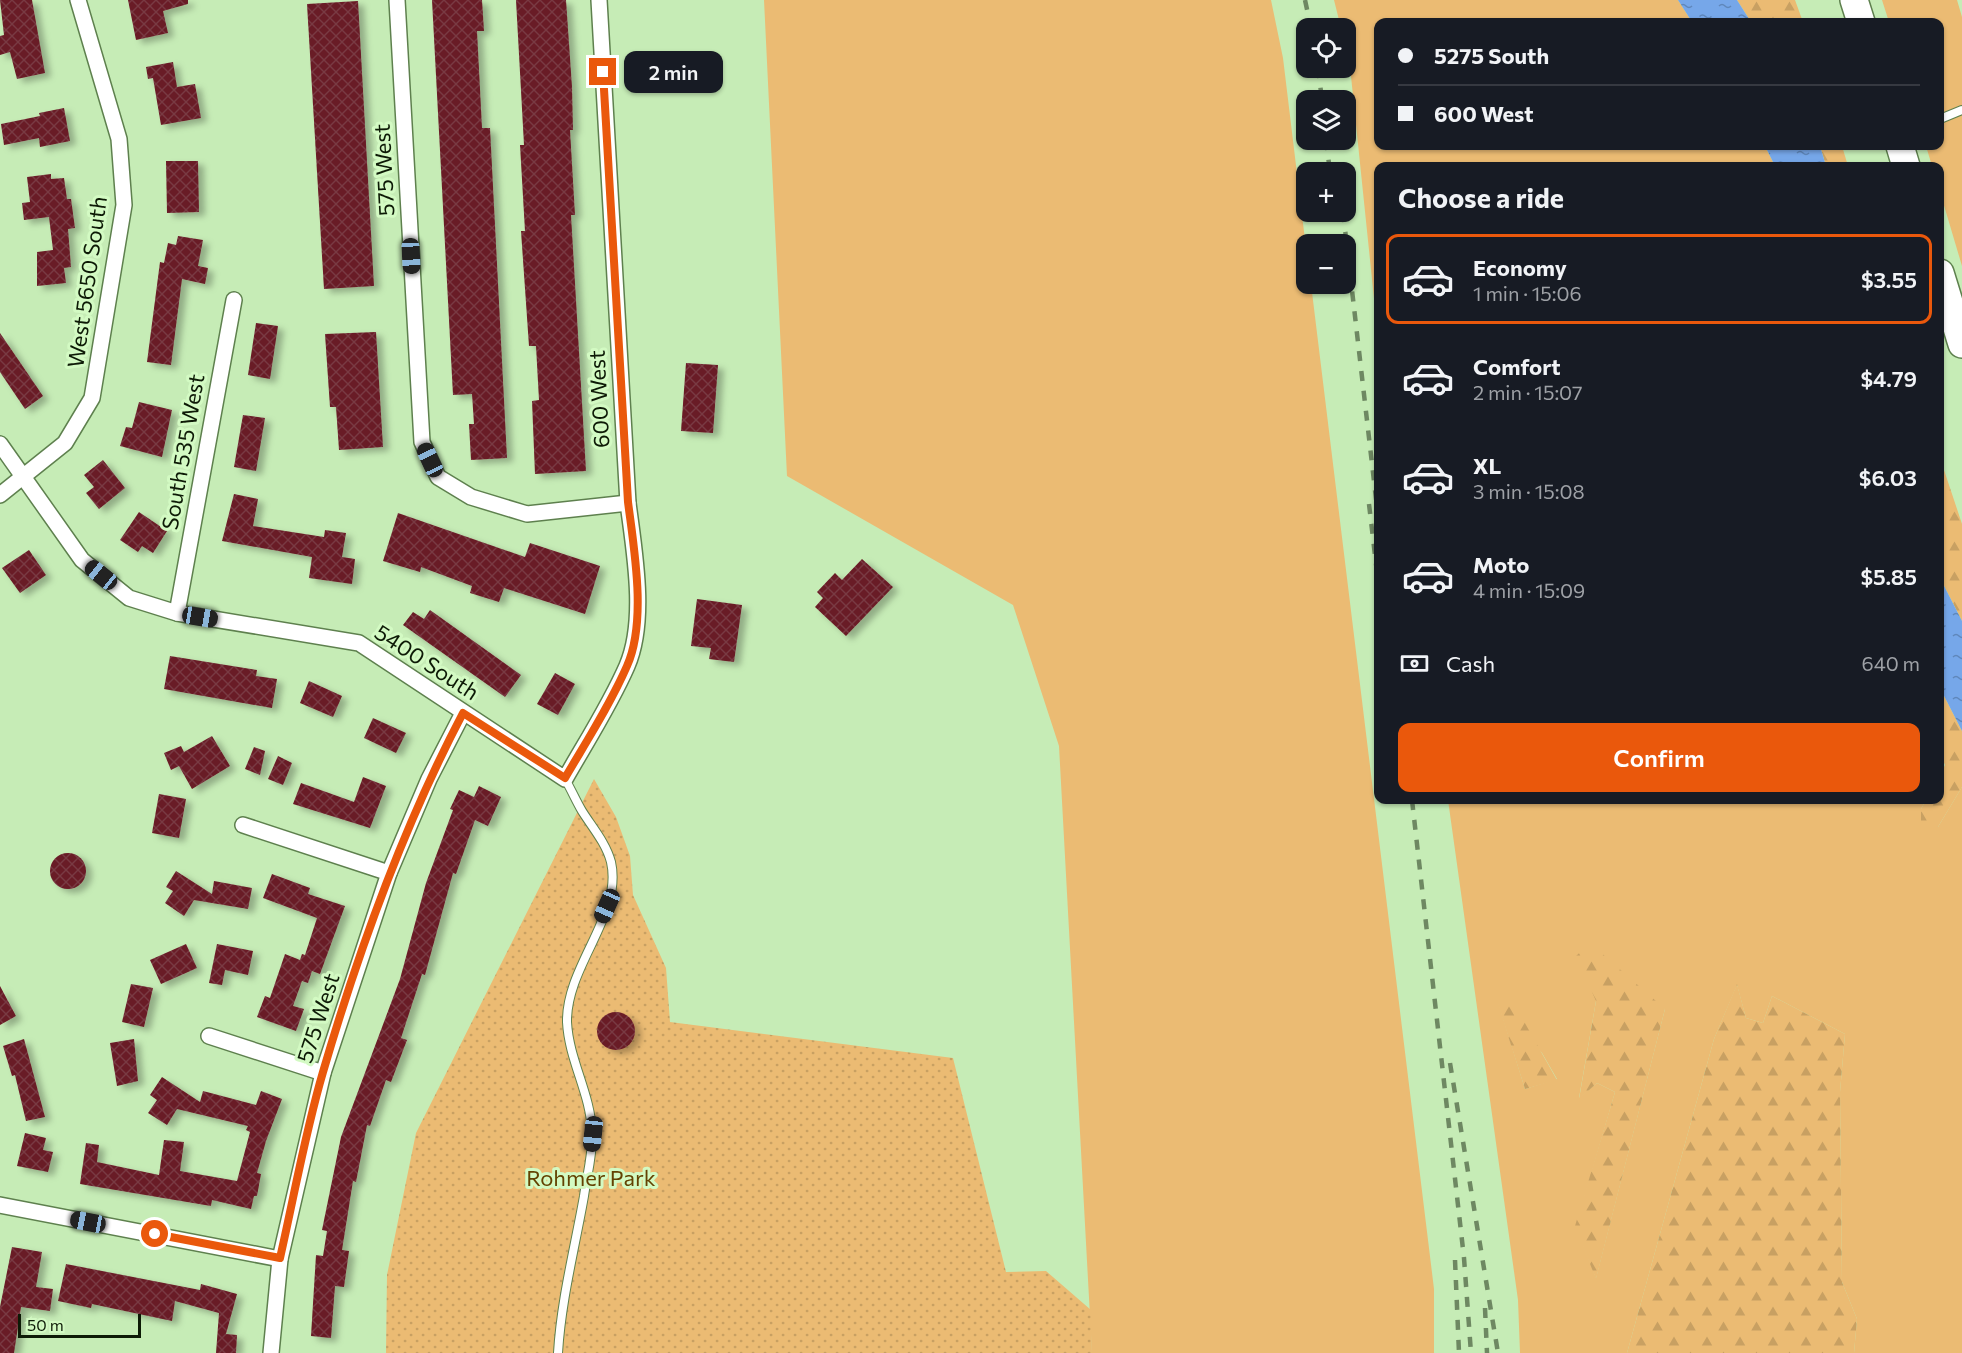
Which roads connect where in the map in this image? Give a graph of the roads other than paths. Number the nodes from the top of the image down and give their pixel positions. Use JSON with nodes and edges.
{"nodes":[{"id":1,"x":78,"y":0,"type":"edge"},
{"id":2,"x":397,"y":0,"type":"edge"},
{"id":3,"x":599,"y":0,"type":"edge"},
{"id":4,"x":1854,"y":0,"type":"edge"},
{"id":5,"x":1860,"y":18,"type":"edge"},
{"id":6,"x":1962,"y":110,"type":"edge"},
{"id":7,"x":1944,"y":117,"type":"edge"},
{"id":8,"x":1944,"y":286,"type":"edge"},
{"id":9,"x":234,"y":300,"type":"dead end"},
{"id":10,"x":1962,"y":344,"type":"edge"},
{"id":11,"x":0,"y":444,"type":"edge"},
{"id":12,"x":24,"y":478,"type":"junction"},
{"id":13,"x":0,"y":495,"type":"edge"},
{"id":14,"x":628,"y":502,"type":"junction"},
{"id":15,"x":177,"y":613,"type":"junction"},
{"id":16,"x":463,"y":713,"type":"junction"},
{"id":17,"x":565,"y":778,"type":"junction"},
{"id":18,"x":243,"y":825,"type":"dead end"},
{"id":19,"x":389,"y":873,"type":"junction"},
{"id":20,"x":209,"y":1036,"type":"dead end"},
{"id":21,"x":323,"y":1073,"type":"junction"},
{"id":22,"x":0,"y":1205,"type":"edge"},
{"id":23,"x":280,"y":1258,"type":"junction"},
{"id":24,"x":271,"y":1353,"type":"edge"},
{"id":25,"x":558,"y":1353,"type":"edge"}],
"edges":[{"from":1,"to":12,"type":"street","name":"West 5650 South"},
{"from":2,"to":14,"type":"street","name":"575 West"},
{"from":3,"to":14,"type":"street","name":"600 West"},
{"from":4,"to":5,"type":"highway"},
{"from":6,"to":7,"type":"lane"},
{"from":8,"to":10,"type":"highway"},
{"from":9,"to":15,"type":"street","name":"South 535 West"},
{"from":11,"to":12,"type":"street","name":"5400 South"},
{"from":12,"to":13,"type":"street","name":"West 5650 South"},
{"from":12,"to":15,"type":"street","name":"5400 South"},
{"from":14,"to":17,"type":"street","name":"600 West"},
{"from":15,"to":16,"type":"street","name":"5400 South"},
{"from":16,"to":17,"type":"street","name":"5400 South"},
{"from":16,"to":19,"type":"street","name":"575 West"},
{"from":17,"to":25,"type":"lane"},
{"from":18,"to":19,"type":"street"},
{"from":19,"to":21,"type":"street","name":"575 West"},
{"from":20,"to":21,"type":"street"},
{"from":21,"to":23,"type":"street","name":"575 West"},
{"from":22,"to":23,"type":"street"},
{"from":23,"to":24,"type":"street","name":"575 West"}]}
